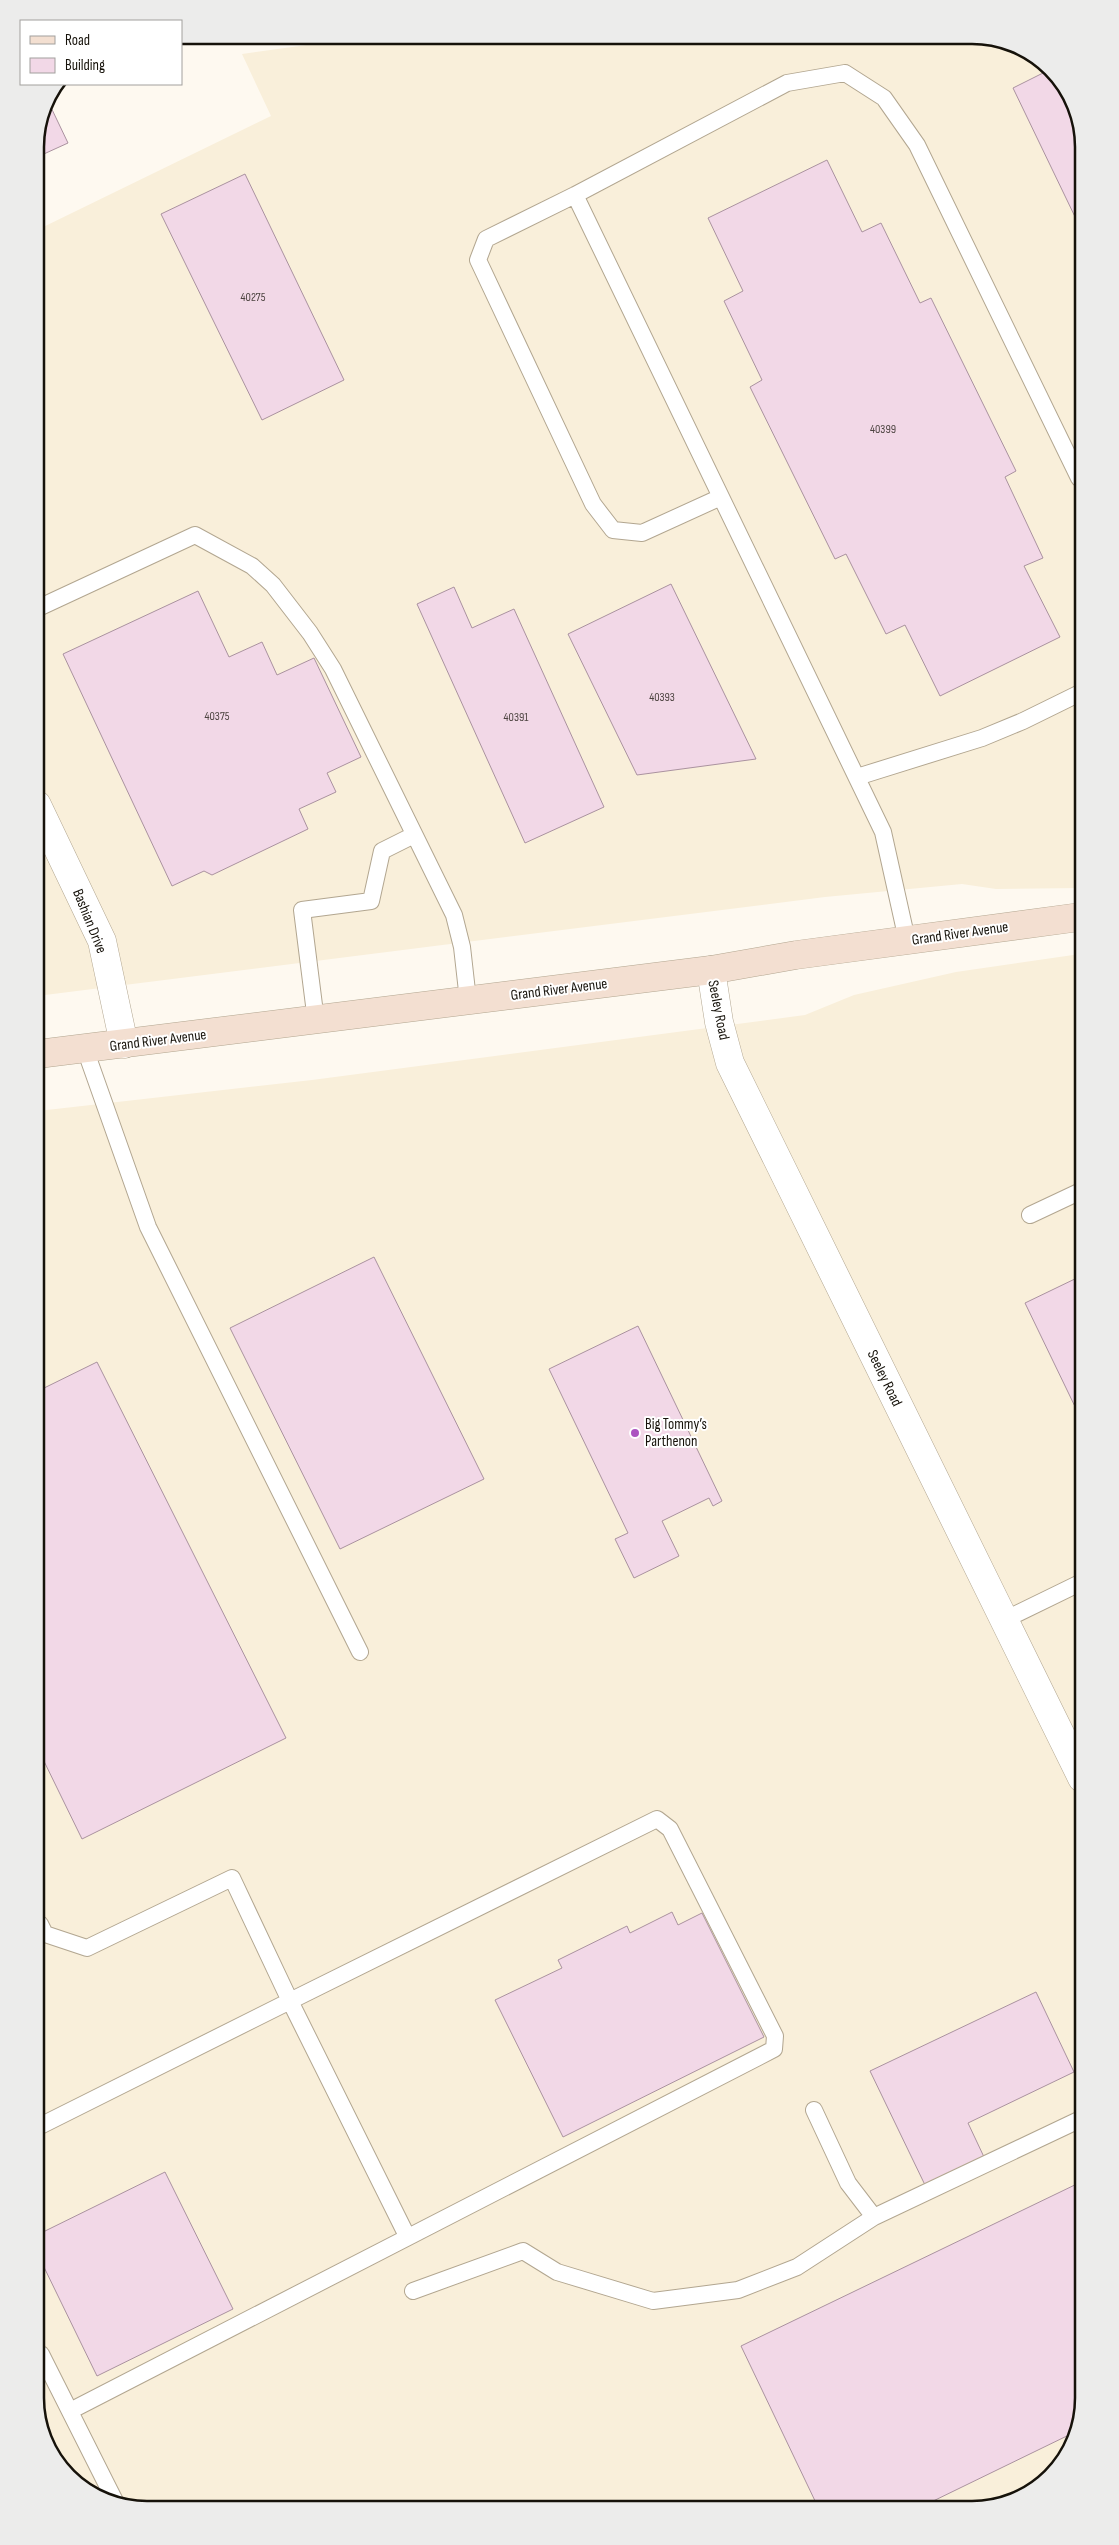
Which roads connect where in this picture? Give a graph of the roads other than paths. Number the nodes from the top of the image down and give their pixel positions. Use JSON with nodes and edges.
{"nodes":[{"id":1,"x":574,"y":195,"type":"junction"},
{"id":2,"x":1075,"y":470,"type":"edge"},
{"id":3,"x":721,"y":497,"type":"junction"},
{"id":4,"x":44,"y":606,"type":"edge"},
{"id":5,"x":1075,"y":695,"type":"edge"},
{"id":6,"x":856,"y":777,"type":"junction"},
{"id":7,"x":44,"y":820,"type":"edge"},
{"id":8,"x":414,"y":835,"type":"junction"},
{"id":9,"x":1075,"y":918,"type":"edge"},
{"id":10,"x":907,"y":940,"type":"junction"},
{"id":11,"x":712,"y":970,"type":"junction"},
{"id":12,"x":468,"y":1000,"type":"junction"},
{"id":13,"x":316,"y":1020,"type":"junction"},
{"id":14,"x":124,"y":1044,"type":"junction"},
{"id":15,"x":85,"y":1048,"type":"junction"},
{"id":16,"x":44,"y":1053,"type":"edge"},
{"id":17,"x":1075,"y":1194,"type":"edge"},
{"id":18,"x":1030,"y":1215,"type":"dead end"},
{"id":19,"x":1075,"y":1585,"type":"edge"},
{"id":20,"x":1004,"y":1620,"type":"junction"},
{"id":21,"x":360,"y":1652,"type":"dead end"},
{"id":22,"x":1075,"y":1764,"type":"edge"},
{"id":23,"x":44,"y":1932,"type":"edge"},
{"id":24,"x":290,"y":2001,"type":"junction"},
{"id":25,"x":814,"y":2110,"type":"dead end"},
{"id":26,"x":1075,"y":2122,"type":"edge"},
{"id":27,"x":44,"y":2124,"type":"edge"},
{"id":28,"x":874,"y":2217,"type":"junction"},
{"id":29,"x":407,"y":2236,"type":"junction"},
{"id":30,"x":413,"y":2291,"type":"dead end"},
{"id":31,"x":44,"y":2360,"type":"edge"},
{"id":32,"x":70,"y":2412,"type":"junction"},
{"id":33,"x":112,"y":2495,"type":"edge"}],
"edges":[{"from":1,"to":2,"type":"lane"},
{"from":1,"to":3,"type":"lane"},
{"from":1,"to":3,"type":"lane"},
{"from":3,"to":6,"type":"lane"},
{"from":4,"to":8,"type":"lane"},
{"from":5,"to":6,"type":"lane"},
{"from":6,"to":10,"type":"lane"},
{"from":7,"to":14,"type":"street","name":"Bashian Drive"},
{"from":8,"to":12,"type":"lane"},
{"from":8,"to":13,"type":"lane"},
{"from":9,"to":10,"type":"main road","name":"Grand River Avenue"},
{"from":10,"to":11,"type":"main road","name":"Grand River Avenue"},
{"from":11,"to":12,"type":"main road","name":"Grand River Avenue"},
{"from":11,"to":20,"type":"street","name":"Seeley Road"},
{"from":12,"to":13,"type":"main road","name":"Grand River Avenue"},
{"from":13,"to":14,"type":"main road","name":"Grand River Avenue"},
{"from":14,"to":15,"type":"main road","name":"Grand River Avenue"},
{"from":15,"to":16,"type":"main road","name":"Grand River Avenue"},
{"from":15,"to":21,"type":"lane"},
{"from":17,"to":18,"type":"lane"},
{"from":19,"to":20,"type":"lane"},
{"from":20,"to":22,"type":"street","name":"Seeley Road"},
{"from":23,"to":24,"type":"lane"},
{"from":24,"to":27,"type":"lane"},
{"from":24,"to":29,"type":"lane"},
{"from":24,"to":29,"type":"lane"},
{"from":25,"to":28,"type":"lane"},
{"from":26,"to":28,"type":"lane"},
{"from":28,"to":30,"type":"lane"},
{"from":29,"to":32,"type":"lane"},
{"from":31,"to":32,"type":"lane"},
{"from":32,"to":33,"type":"lane"}]}
